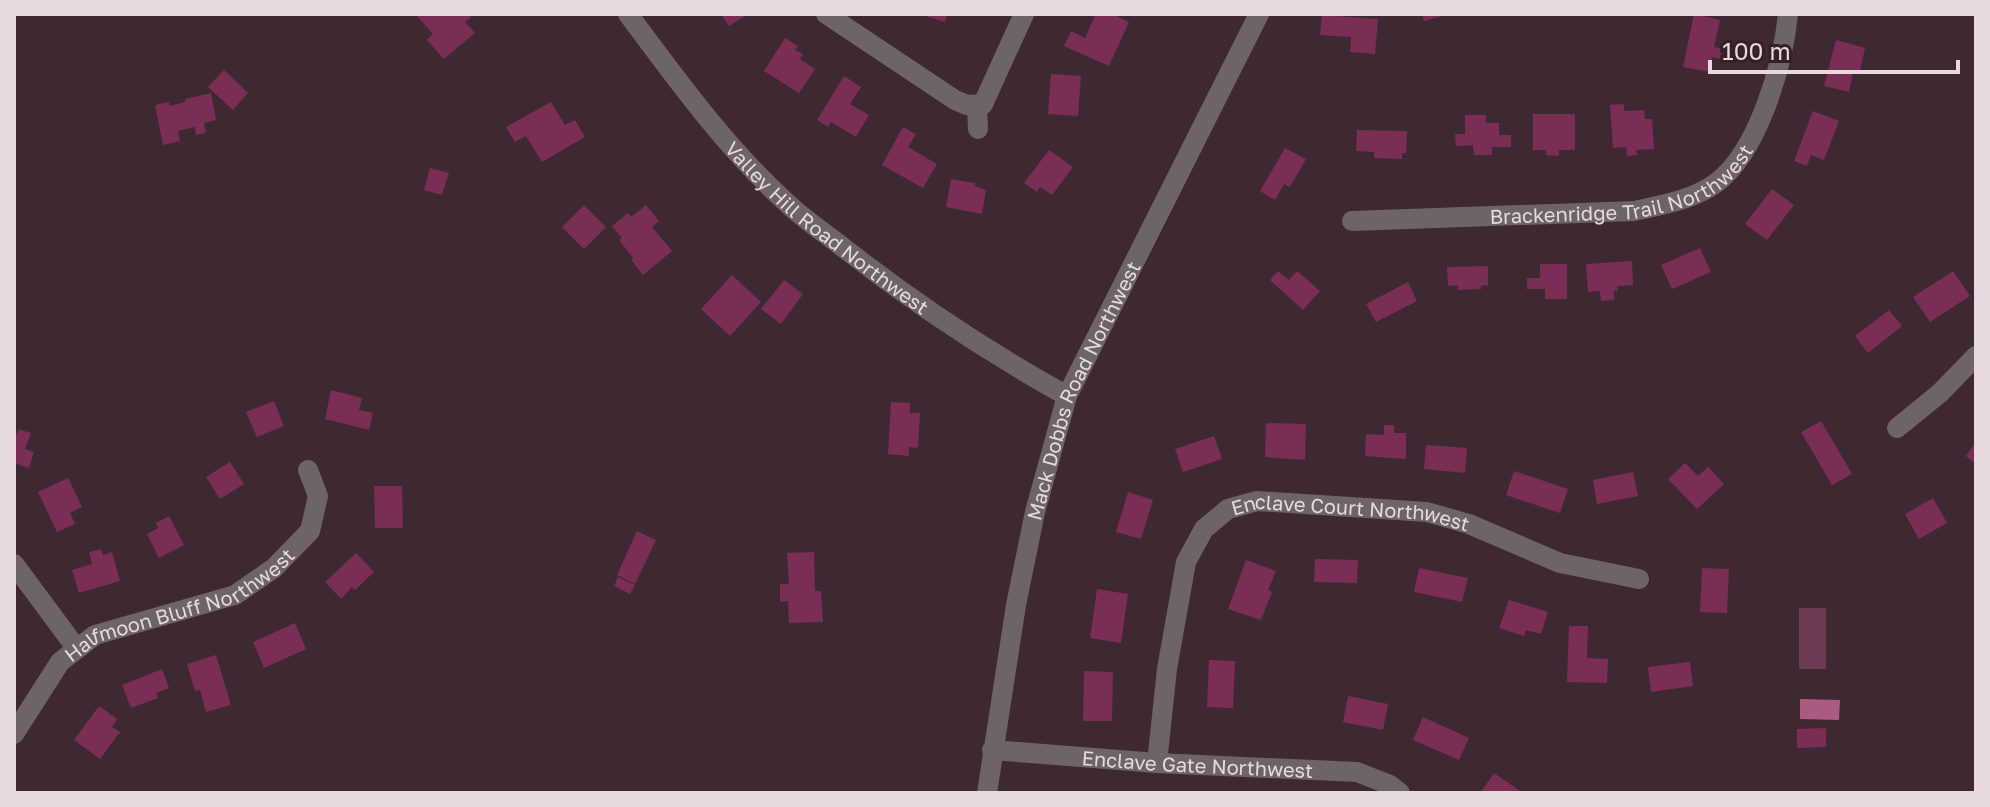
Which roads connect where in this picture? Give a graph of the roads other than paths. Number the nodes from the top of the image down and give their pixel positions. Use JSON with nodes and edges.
{"nodes":[{"id":1,"x":628,"y":14,"type":"edge"},
{"id":2,"x":826,"y":14,"type":"edge"},
{"id":3,"x":1024,"y":14,"type":"edge"},
{"id":4,"x":1259,"y":14,"type":"edge"},
{"id":5,"x":1788,"y":14,"type":"edge"},
{"id":6,"x":977,"y":106,"type":"junction"},
{"id":7,"x":978,"y":129,"type":"dead end"},
{"id":8,"x":1352,"y":221,"type":"dead end"},
{"id":9,"x":1976,"y":356,"type":"edge"},
{"id":10,"x":1067,"y":396,"type":"junction"},
{"id":11,"x":1897,"y":428,"type":"dead end"},
{"id":12,"x":308,"y":470,"type":"dead end"},
{"id":13,"x":14,"y":564,"type":"edge"},
{"id":14,"x":1639,"y":579,"type":"dead end"},
{"id":15,"x":77,"y":649,"type":"junction"},
{"id":16,"x":14,"y":734,"type":"edge"},
{"id":17,"x":992,"y":750,"type":"junction"},
{"id":18,"x":1157,"y":763,"type":"junction"},
{"id":19,"x":987,"y":793,"type":"edge"},
{"id":20,"x":1400,"y":793,"type":"edge"}],
"edges":[{"from":1,"to":10,"type":"street","name":"Valley Hill Road Northwest"},
{"from":2,"to":6,"type":"street"},
{"from":3,"to":6,"type":"street"},
{"from":4,"to":10,"type":"street","name":"Mack Dobbs Road Northwest"},
{"from":5,"to":8,"type":"street","name":"Brackenridge Trail Northwest"},
{"from":6,"to":7,"type":"street"},
{"from":9,"to":11,"type":"street"},
{"from":10,"to":17,"type":"street","name":"Mack Dobbs Road Northwest"},
{"from":12,"to":15,"type":"street","name":"Halfmoon Bluff Northwest"},
{"from":13,"to":15,"type":"street"},
{"from":14,"to":18,"type":"street","name":"Enclave Court Northwest"},
{"from":15,"to":16,"type":"street","name":"Halfmoon Bluff Northwest"},
{"from":17,"to":18,"type":"street","name":"Enclave Gate Northwest"},
{"from":17,"to":19,"type":"street","name":"Mack Dobbs Road Northwest"},
{"from":18,"to":20,"type":"street","name":"Enclave Gate Northwest"}]}
